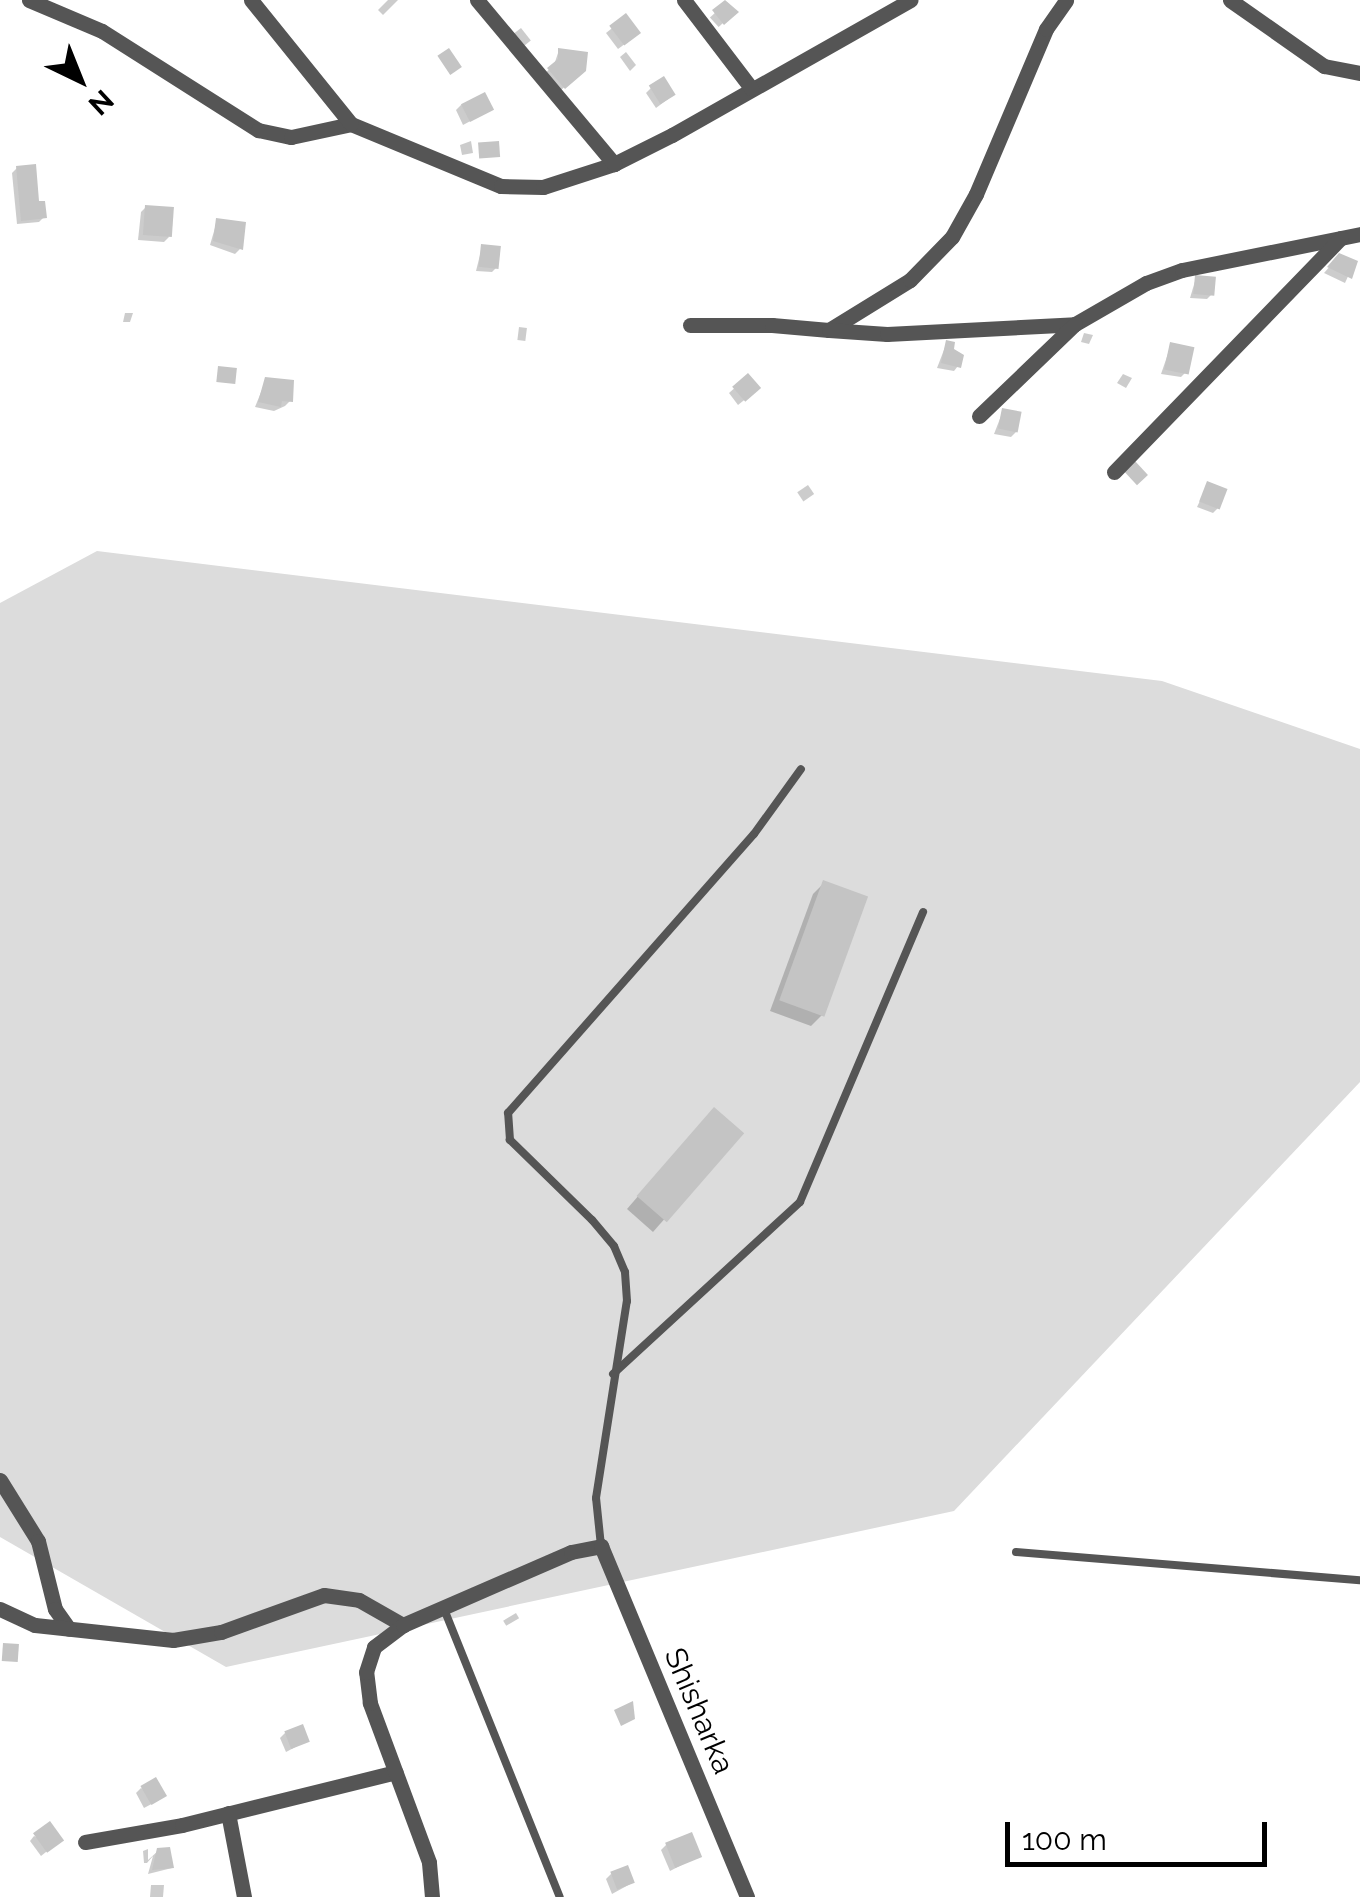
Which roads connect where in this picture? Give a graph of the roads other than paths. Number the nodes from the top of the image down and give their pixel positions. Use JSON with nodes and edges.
{"nodes":[{"id":1,"x":29,"y":0,"type":"edge"},
{"id":2,"x":251,"y":0,"type":"edge"},
{"id":3,"x":477,"y":0,"type":"edge"},
{"id":4,"x":684,"y":0,"type":"edge"},
{"id":5,"x":1066,"y":0,"type":"edge"},
{"id":6,"x":1230,"y":0,"type":"edge"},
{"id":7,"x":906,"y":1,"type":"edge"},
{"id":8,"x":1360,"y":73,"type":"edge"},
{"id":9,"x":751,"y":88,"type":"junction"},
{"id":10,"x":351,"y":124,"type":"junction"},
{"id":11,"x":614,"y":164,"type":"junction"},
{"id":12,"x":1360,"y":234,"type":"edge"},
{"id":13,"x":1342,"y":238,"type":"junction"},
{"id":14,"x":1075,"y":324,"type":"junction"},
{"id":15,"x":690,"y":325,"type":"dead end"},
{"id":16,"x":829,"y":330,"type":"junction"},
{"id":17,"x":979,"y":416,"type":"dead end"},
{"id":18,"x":1114,"y":472,"type":"dead end"},
{"id":19,"x":800,"y":769,"type":"dead end"},
{"id":20,"x":923,"y":912,"type":"dead end"},
{"id":21,"x":613,"y":1374,"type":"junction"},
{"id":22,"x":0,"y":1480,"type":"edge"},
{"id":23,"x":601,"y":1546,"type":"junction"},
{"id":24,"x":1016,"y":1552,"type":"dead end"},
{"id":25,"x":1360,"y":1580,"type":"edge"},
{"id":26,"x":444,"y":1608,"type":"junction"},
{"id":27,"x":0,"y":1609,"type":"edge"},
{"id":28,"x":403,"y":1625,"type":"junction"},
{"id":29,"x":69,"y":1629,"type":"junction"},
{"id":30,"x":396,"y":1772,"type":"junction"},
{"id":31,"x":228,"y":1813,"type":"junction"},
{"id":32,"x":85,"y":1842,"type":"dead end"},
{"id":33,"x":244,"y":1897,"type":"edge"},
{"id":34,"x":432,"y":1897,"type":"edge"},
{"id":35,"x":560,"y":1897,"type":"edge"},
{"id":36,"x":747,"y":1897,"type":"edge"}],
"edges":[{"from":1,"to":10,"type":"street"},
{"from":2,"to":10,"type":"street"},
{"from":3,"to":11,"type":"street"},
{"from":4,"to":9,"type":"street"},
{"from":5,"to":16,"type":"street"},
{"from":6,"to":8,"type":"street"},
{"from":7,"to":9,"type":"street"},
{"from":9,"to":11,"type":"street"},
{"from":10,"to":11,"type":"street"},
{"from":12,"to":13,"type":"street"},
{"from":13,"to":14,"type":"street"},
{"from":13,"to":18,"type":"street"},
{"from":14,"to":16,"type":"street"},
{"from":14,"to":17,"type":"street"},
{"from":15,"to":16,"type":"street"},
{"from":19,"to":21,"type":"lane"},
{"from":20,"to":21,"type":"lane"},
{"from":21,"to":23,"type":"lane"},
{"from":22,"to":29,"type":"street"},
{"from":23,"to":26,"type":"street"},
{"from":23,"to":36,"type":"street","name":"Shisharka"},
{"from":24,"to":25,"type":"lane"},
{"from":26,"to":28,"type":"street"},
{"from":26,"to":35,"type":"lane"},
{"from":27,"to":29,"type":"street"},
{"from":28,"to":29,"type":"street"},
{"from":28,"to":30,"type":"street"},
{"from":30,"to":31,"type":"street"},
{"from":30,"to":34,"type":"street"},
{"from":31,"to":32,"type":"street"},
{"from":31,"to":33,"type":"street"}]}
